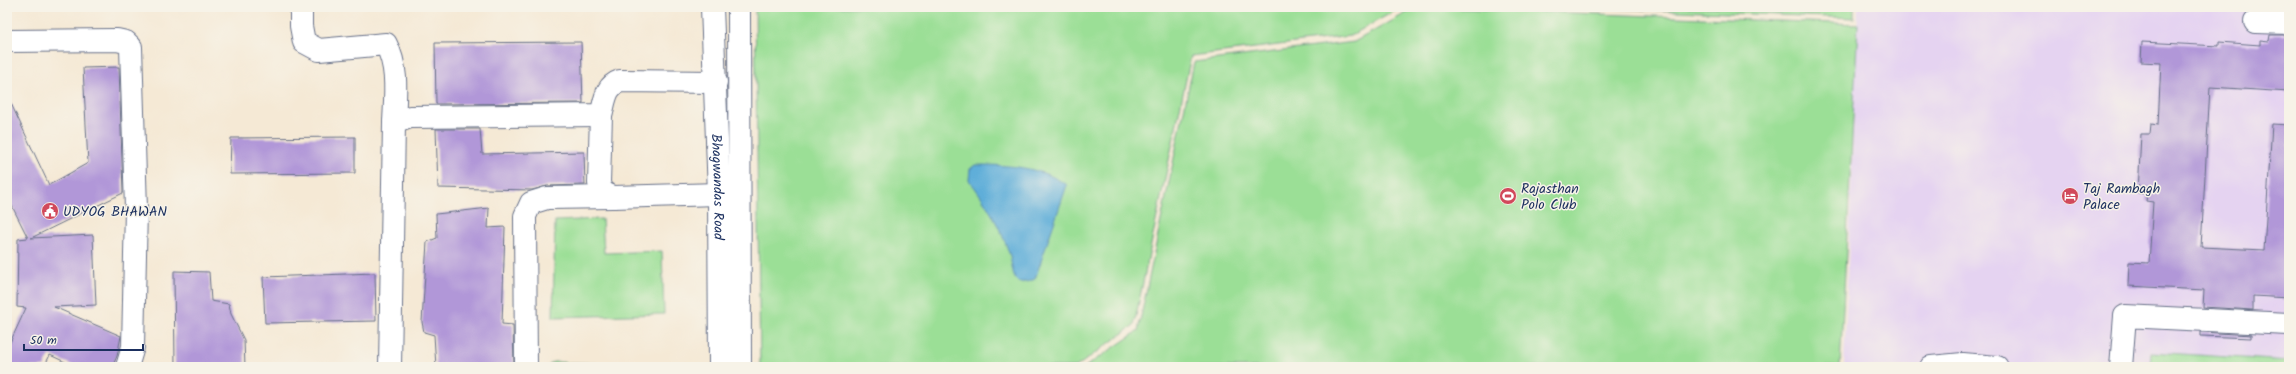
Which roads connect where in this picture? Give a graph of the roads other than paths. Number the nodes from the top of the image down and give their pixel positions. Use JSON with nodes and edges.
{"nodes":[{"id":1,"x":301,"y":7,"type":"edge"},
{"id":2,"x":712,"y":7,"type":"edge"},
{"id":3,"x":738,"y":7,"type":"edge"},
{"id":4,"x":2255,"y":22,"type":"dead end"},
{"id":5,"x":2289,"y":23,"type":"edge"},
{"id":6,"x":7,"y":41,"type":"edge"},
{"id":7,"x":716,"y":82,"type":"junction"},
{"id":8,"x":601,"y":116,"type":"junction"},
{"id":9,"x":394,"y":123,"type":"junction"},
{"id":10,"x":719,"y":194,"type":"junction"},
{"id":11,"x":613,"y":197,"type":"junction"},
{"id":12,"x":2289,"y":324,"type":"edge"},
{"id":13,"x":128,"y":367,"type":"edge"},
{"id":14,"x":390,"y":367,"type":"edge"},
{"id":15,"x":526,"y":367,"type":"edge"},
{"id":16,"x":720,"y":367,"type":"edge"},
{"id":17,"x":740,"y":367,"type":"edge"},
{"id":18,"x":1931,"y":367,"type":"edge"},
{"id":19,"x":1997,"y":367,"type":"edge"},
{"id":20,"x":2122,"y":367,"type":"edge"}],
"edges":[{"from":1,"to":9,"type":"street"},
{"from":2,"to":7,"type":"street","name":"Bhagwandas Road"},
{"from":3,"to":17,"type":"street","name":"Bhagwandas Road"},
{"from":4,"to":5,"type":"street"},
{"from":6,"to":13,"type":"street"},
{"from":7,"to":8,"type":"street"},
{"from":7,"to":10,"type":"street","name":"Bhagwandas Road"},
{"from":8,"to":9,"type":"street"},
{"from":8,"to":11,"type":"street"},
{"from":9,"to":14,"type":"street"},
{"from":10,"to":11,"type":"street"},
{"from":10,"to":16,"type":"street","name":"Bhagwandas Road"},
{"from":11,"to":15,"type":"street"},
{"from":12,"to":20,"type":"street"},
{"from":18,"to":19,"type":"street"}]}
